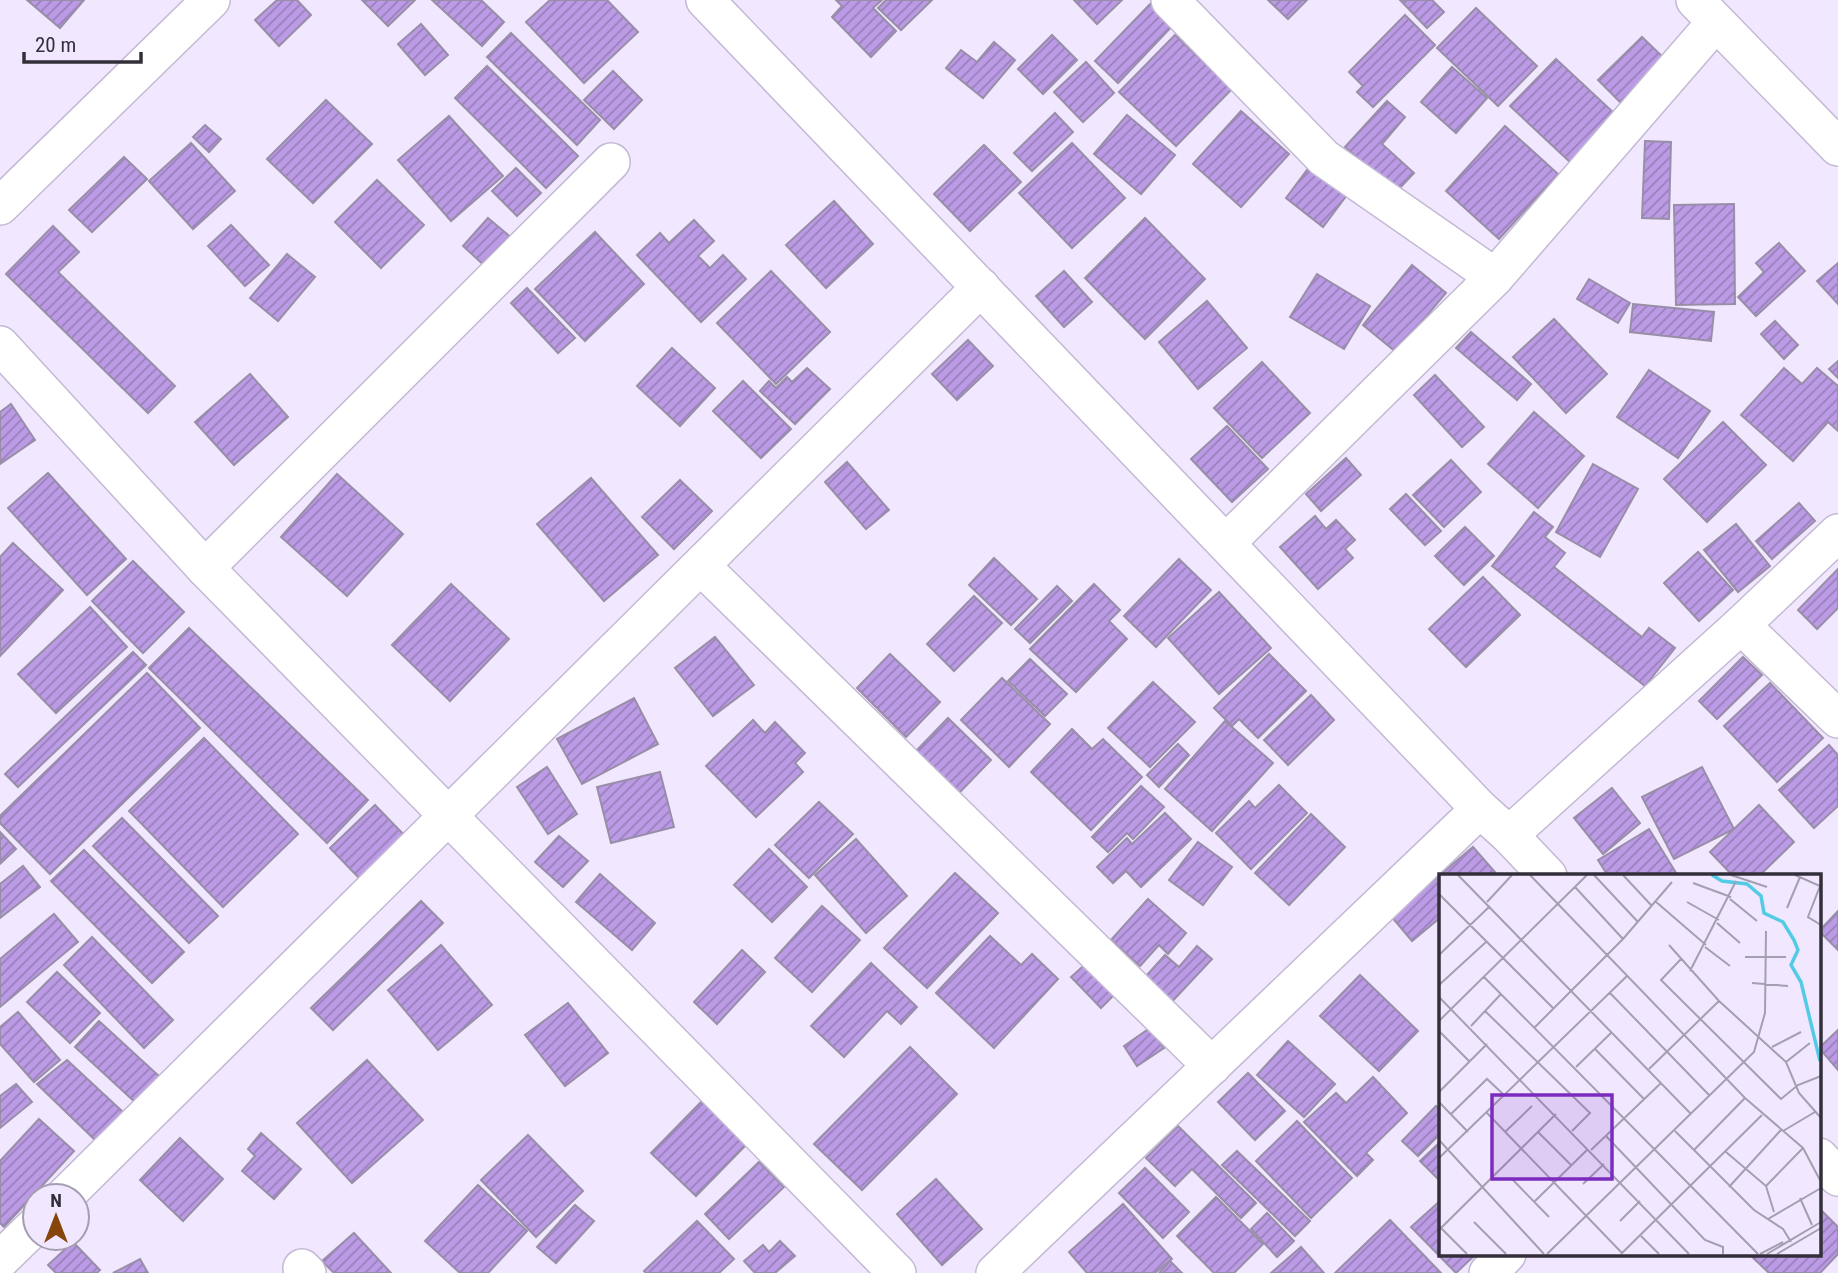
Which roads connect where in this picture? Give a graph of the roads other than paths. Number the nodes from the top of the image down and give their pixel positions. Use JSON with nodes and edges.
{"nodes":[{"id":1,"x":705,"y":0,"type":"edge"},
{"id":2,"x":1170,"y":0,"type":"edge"},
{"id":3,"x":200,"y":4,"type":"edge"},
{"id":4,"x":1705,"y":11,"type":"edge"},
{"id":5,"x":1838,"y":147,"type":"edge"},
{"id":6,"x":611,"y":162,"type":"dead end"},
{"id":7,"x":0,"y":206,"type":"edge"},
{"id":8,"x":1495,"y":277,"type":"junction"},
{"id":9,"x":981,"y":287,"type":"junction"},
{"id":10,"x":0,"y":345,"type":"edge"},
{"id":11,"x":1838,"y":533,"type":"edge"},
{"id":12,"x":1226,"y":543,"type":"junction"},
{"id":13,"x":701,"y":566,"type":"junction"},
{"id":14,"x":205,"y":568,"type":"junction"},
{"id":15,"x":1741,"y":625,"type":"junction"},
{"id":16,"x":1838,"y":719,"type":"edge"},
{"id":17,"x":1480,"y":809,"type":"junction"},
{"id":18,"x":448,"y":817,"type":"junction"},
{"id":19,"x":1509,"y":835,"type":"junction"},
{"id":20,"x":1546,"y":874,"type":"edge"},
{"id":21,"x":1212,"y":1066,"type":"junction"},
{"id":22,"x":1820,"y":1158,"type":"edge"},
{"id":23,"x":1838,"y":1177,"type":"edge"},
{"id":24,"x":79,"y":1182,"type":"edge"},
{"id":25,"x":21,"y":1240,"type":"edge"},
{"id":26,"x":1505,"y":1256,"type":"edge"},
{"id":27,"x":0,"y":1260,"type":"edge"},
{"id":28,"x":897,"y":1273,"type":"edge"},
{"id":29,"x":995,"y":1273,"type":"edge"},
{"id":30,"x":1488,"y":1273,"type":"edge"}],
"edges":[{"from":1,"to":9,"type":"street"},
{"from":2,"to":8,"type":"street"},
{"from":3,"to":7,"type":"street"},
{"from":4,"to":5,"type":"street"},
{"from":4,"to":8,"type":"street"},
{"from":6,"to":14,"type":"street"},
{"from":8,"to":12,"type":"street"},
{"from":9,"to":12,"type":"street"},
{"from":9,"to":13,"type":"street"},
{"from":10,"to":14,"type":"street"},
{"from":11,"to":15,"type":"street"},
{"from":12,"to":17,"type":"street"},
{"from":13,"to":18,"type":"street"},
{"from":13,"to":21,"type":"street"},
{"from":14,"to":18,"type":"street"},
{"from":15,"to":16,"type":"street"},
{"from":15,"to":19,"type":"street"},
{"from":17,"to":19,"type":"street"},
{"from":17,"to":21,"type":"street"},
{"from":18,"to":24,"type":"street"},
{"from":18,"to":28,"type":"street"},
{"from":19,"to":20,"type":"street"},
{"from":21,"to":29,"type":"street"},
{"from":22,"to":23,"type":"street"},
{"from":25,"to":27,"type":"street"},
{"from":26,"to":30,"type":"street"}]}
